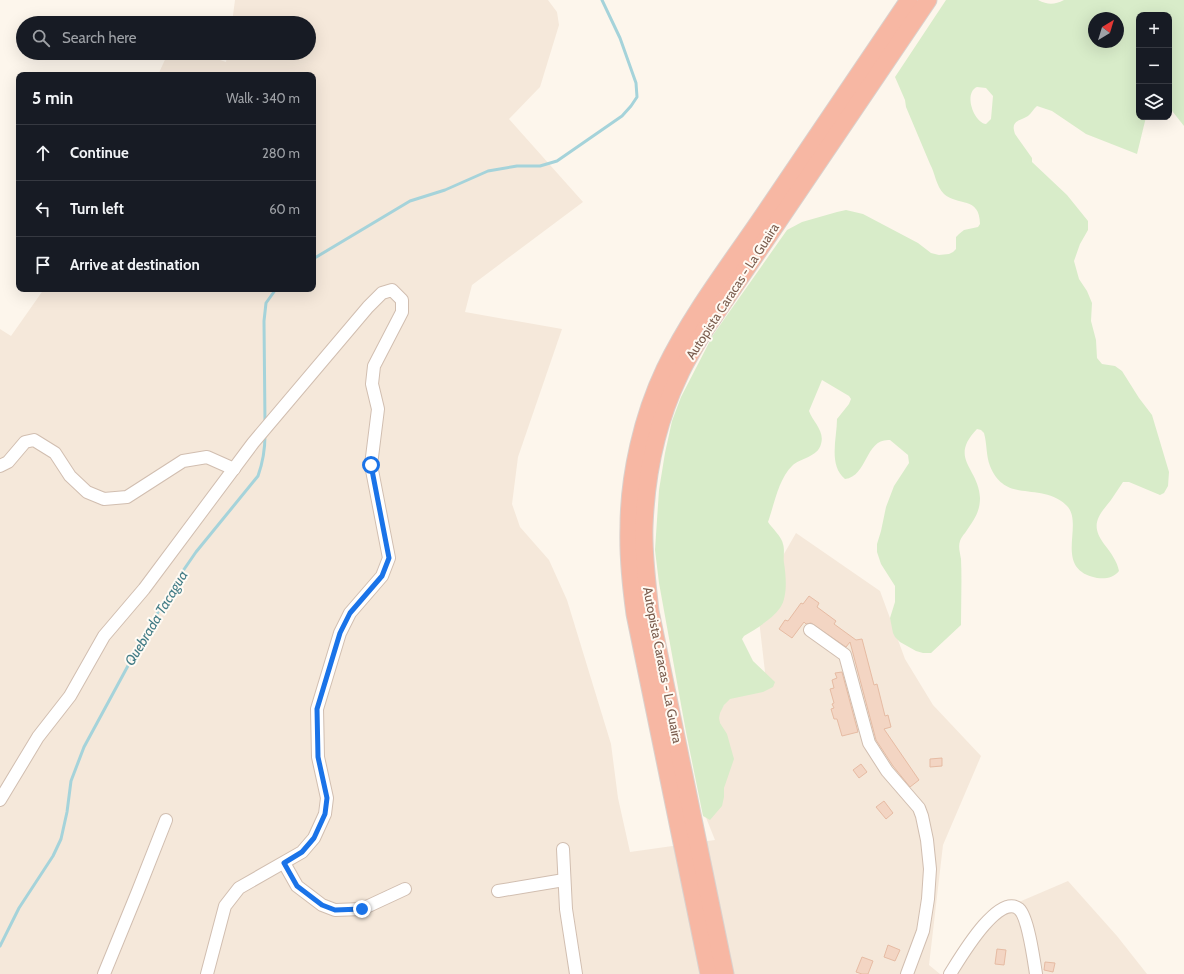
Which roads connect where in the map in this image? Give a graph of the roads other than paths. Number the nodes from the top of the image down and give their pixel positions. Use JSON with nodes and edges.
{"nodes":[{"id":1,"x":909,"y":0,"type":"edge"},
{"id":2,"x":928,"y":0,"type":"edge"},
{"id":3,"x":0,"y":466,"type":"edge"},
{"id":4,"x":234,"y":469,"type":"junction"},
{"id":5,"x":810,"y":630,"type":"dead end"},
{"id":6,"x":0,"y":800,"type":"edge"},
{"id":7,"x":166,"y":820,"type":"dead end"},
{"id":8,"x":564,"y":850,"type":"dead end"},
{"id":9,"x":284,"y":863,"type":"junction"},
{"id":10,"x":564,"y":880,"type":"junction"},
{"id":11,"x":405,"y":889,"type":"dead end"},
{"id":12,"x":498,"y":891,"type":"dead end"},
{"id":13,"x":909,"y":969,"type":"edge"},
{"id":14,"x":104,"y":974,"type":"edge"},
{"id":15,"x":207,"y":974,"type":"edge"},
{"id":16,"x":576,"y":974,"type":"edge"},
{"id":17,"x":709,"y":974,"type":"edge"},
{"id":18,"x":725,"y":974,"type":"edge"},
{"id":19,"x":901,"y":974,"type":"edge"},
{"id":20,"x":950,"y":974,"type":"edge"},
{"id":21,"x":1036,"y":974,"type":"edge"}],
"edges":[{"from":1,"to":17,"type":"highway","name":"Autopista Caracas - La Guaira"},
{"from":2,"to":18,"type":"highway","name":"Autopista Caracas - La Guaira"},
{"from":3,"to":4,"type":"street"},
{"from":4,"to":6,"type":"street"},
{"from":4,"to":9,"type":"street"},
{"from":5,"to":13,"type":"street"},
{"from":7,"to":14,"type":"street"},
{"from":8,"to":10,"type":"street"},
{"from":9,"to":11,"type":"street"},
{"from":9,"to":15,"type":"street"},
{"from":10,"to":12,"type":"street"},
{"from":10,"to":16,"type":"street"},
{"from":13,"to":19,"type":"street"},
{"from":20,"to":21,"type":"street"}]}
